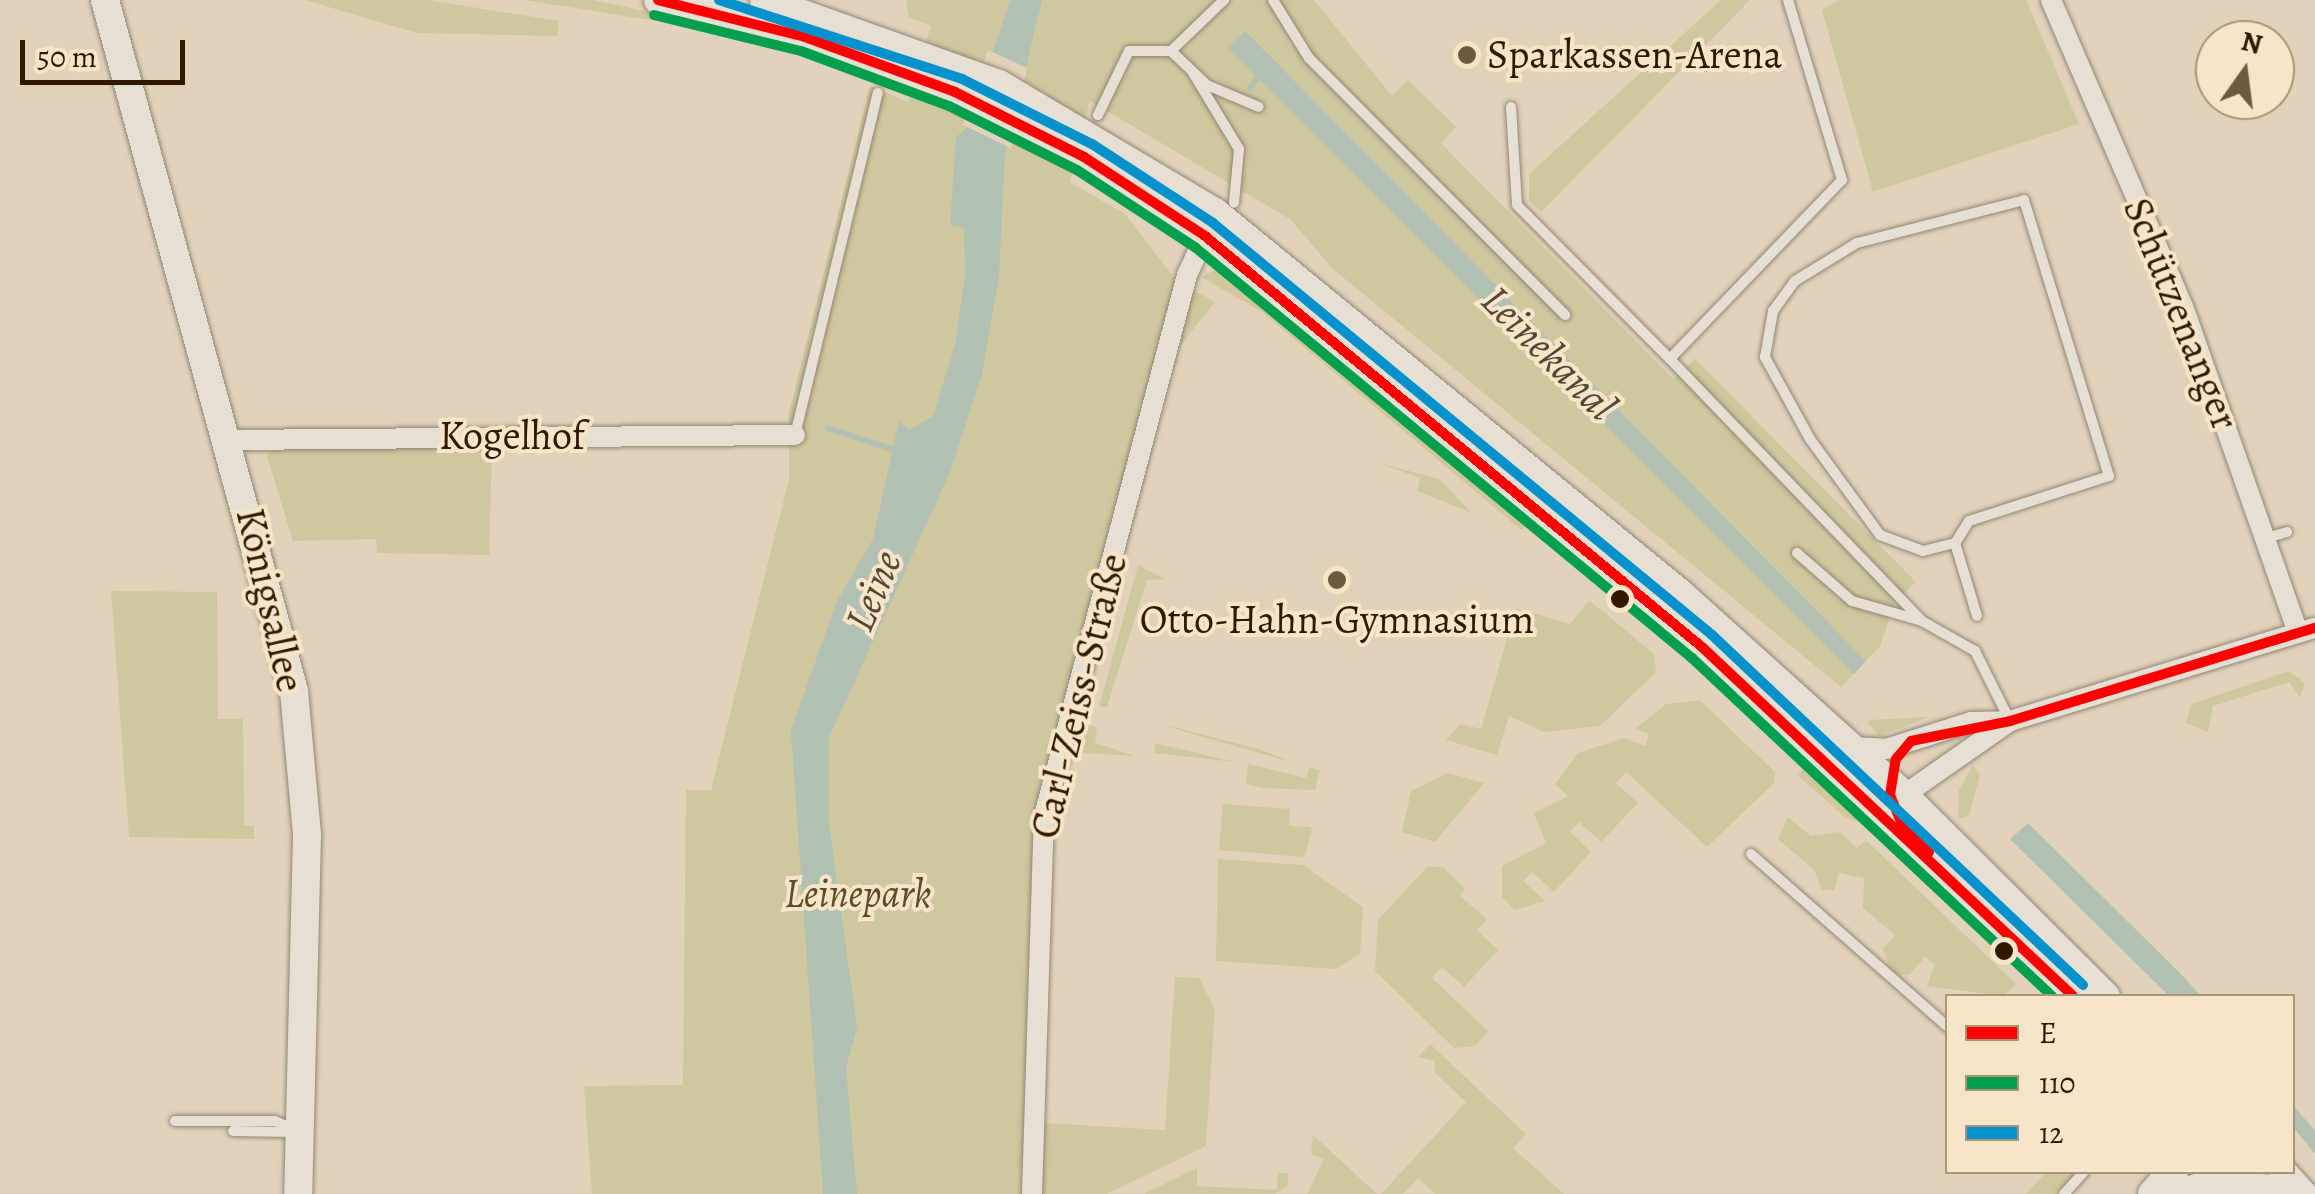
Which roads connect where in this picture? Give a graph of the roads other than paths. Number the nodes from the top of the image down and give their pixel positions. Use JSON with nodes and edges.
{"nodes":[{"id":1,"x":91,"y":0,"type":"edge"},
{"id":2,"x":658,"y":0,"type":"edge"},
{"id":3,"x":764,"y":0,"type":"edge"},
{"id":4,"x":1224,"y":0,"type":"edge"},
{"id":5,"x":1272,"y":0,"type":"edge"},
{"id":6,"x":1788,"y":0,"type":"edge"},
{"id":7,"x":2052,"y":0,"type":"edge"},
{"id":8,"x":106,"y":12,"type":"edge"},
{"id":9,"x":1172,"y":51,"type":"junction"},
{"id":10,"x":900,"y":56,"type":"junction"},
{"id":11,"x":1194,"y":74,"type":"junction"},
{"id":12,"x":878,"y":93,"type":"dead end"},
{"id":13,"x":1512,"y":106,"type":"dead end"},
{"id":14,"x":1260,"y":107,"type":"dead end"},
{"id":15,"x":1091,"y":134,"type":"junction"},
{"id":16,"x":1218,"y":217,"type":"junction"},
{"id":17,"x":1565,"y":315,"type":"dead end"},
{"id":18,"x":1670,"y":358,"type":"junction"},
{"id":19,"x":795,"y":435,"type":"joint"},
{"id":20,"x":228,"y":440,"type":"junction"},
{"id":21,"x":1956,"y":543,"type":"junction"},
{"id":22,"x":1797,"y":553,"type":"dead end"},
{"id":23,"x":1977,"y":616,"type":"dead end"},
{"id":24,"x":1922,"y":621,"type":"junction"},
{"id":25,"x":2307,"y":630,"type":"edge"},
{"id":26,"x":2010,"y":722,"type":"junction"},
{"id":27,"x":1911,"y":741,"type":"junction"},
{"id":28,"x":1850,"y":747,"type":"junction"},
{"id":29,"x":1858,"y":785,"type":"junction"},
{"id":30,"x":1895,"y":791,"type":"junction"},
{"id":31,"x":1903,"y":827,"type":"junction"},
{"id":32,"x":1751,"y":854,"type":"dead end"},
{"id":33,"x":2071,"y":994,"type":"edge"},
{"id":34,"x":2104,"y":994,"type":"edge"},
{"id":35,"x":1945,"y":1024,"type":"edge"},
{"id":36,"x":175,"y":1121,"type":"dead end"},
{"id":37,"x":233,"y":1131,"type":"dead end"},
{"id":38,"x":300,"y":1132,"type":"junction"},
{"id":39,"x":2082,"y":1174,"type":"edge"},
{"id":40,"x":2171,"y":1174,"type":"edge"},
{"id":41,"x":2270,"y":1182,"type":"edge"},
{"id":42,"x":298,"y":1194,"type":"edge"},
{"id":43,"x":1032,"y":1194,"type":"edge"},
{"id":44,"x":2064,"y":1194,"type":"edge"},
{"id":45,"x":2153,"y":1194,"type":"edge"},
{"id":46,"x":2182,"y":1194,"type":"edge"},
{"id":47,"x":2303,"y":1194,"type":"edge"}],
"edges":[{"from":1,"to":8,"type":"street","name":"Königsallee"},
{"from":2,"to":10,"type":"street"},
{"from":3,"to":10,"type":"street"},
{"from":4,"to":9,"type":"lane"},
{"from":5,"to":17,"type":"lane"},
{"from":6,"to":18,"type":"lane"},
{"from":7,"to":25,"type":"street","name":"Schützenanger"},
{"from":8,"to":20,"type":"street","name":"Königsallee"},
{"from":9,"to":11,"type":"lane"},
{"from":9,"to":15,"type":"lane"},
{"from":10,"to":15,"type":"street"},
{"from":11,"to":14,"type":"lane"},
{"from":11,"to":16,"type":"lane"},
{"from":12,"to":19,"type":"lane"},
{"from":13,"to":18,"type":"lane"},
{"from":15,"to":16,"type":"street"},
{"from":16,"to":28,"type":"street"},
{"from":16,"to":29,"type":"street"},
{"from":16,"to":43,"type":"street","name":"Carl-Zeiss-Straße"},
{"from":18,"to":24,"type":"lane"},
{"from":19,"to":20,"type":"street","name":"Kogelhof"},
{"from":20,"to":38,"type":"street","name":"Königsallee"},
{"from":21,"to":21,"type":"lane"},
{"from":21,"to":23,"type":"lane"},
{"from":22,"to":24,"type":"lane"},
{"from":24,"to":26,"type":"lane"},
{"from":25,"to":26,"type":"street"},
{"from":26,"to":27,"type":"street"},
{"from":26,"to":30,"type":"street"},
{"from":27,"to":28,"type":"street"},
{"from":27,"to":30,"type":"street"},
{"from":28,"to":30,"type":"street"},
{"from":29,"to":30,"type":"street"},
{"from":29,"to":31,"type":"street"},
{"from":30,"to":31,"type":"street"},
{"from":30,"to":34,"type":"street"},
{"from":31,"to":33,"type":"street"},
{"from":32,"to":35,"type":"lane"},
{"from":36,"to":38,"type":"lane"},
{"from":37,"to":38,"type":"lane"},
{"from":38,"to":42,"type":"street","name":"Königsallee"},
{"from":39,"to":44,"type":"lane"},
{"from":40,"to":45,"type":"main road"},
{"from":41,"to":46,"type":"main road"},
{"from":41,"to":47,"type":"street"}]}
